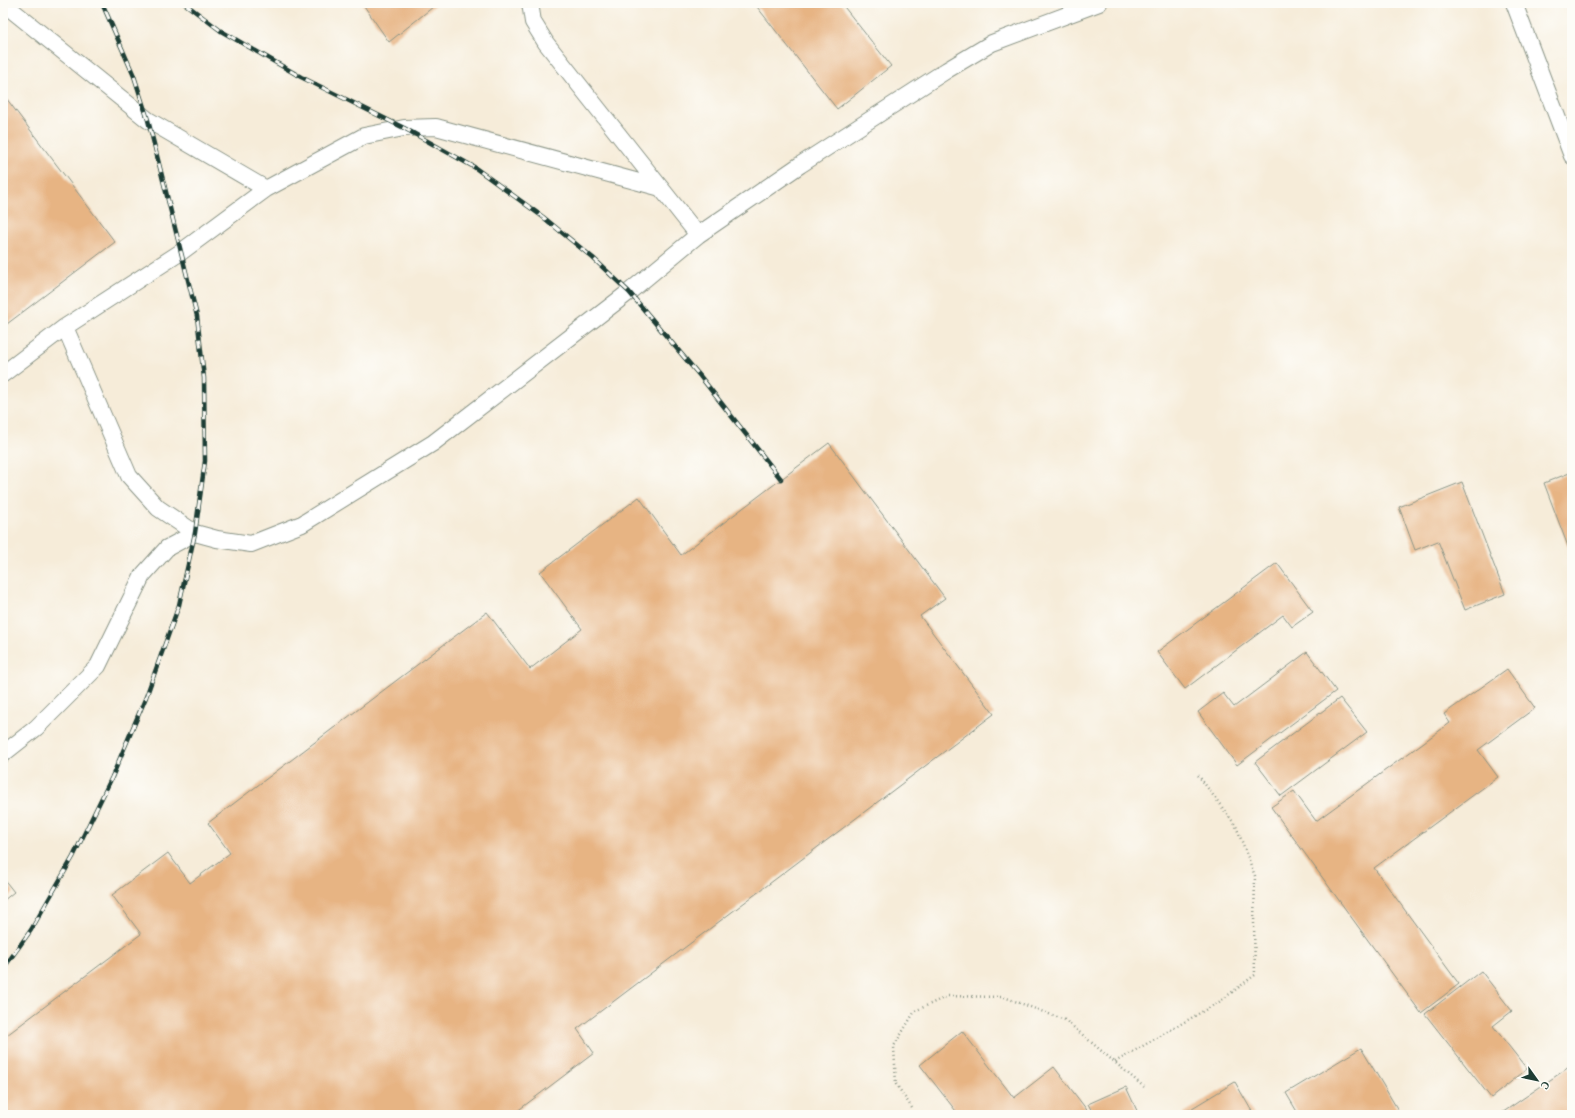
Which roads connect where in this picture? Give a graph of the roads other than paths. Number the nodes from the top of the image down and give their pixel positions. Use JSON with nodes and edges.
{"nodes":[{"id":1,"x":3,"y":3,"type":"edge"},
{"id":2,"x":530,"y":3,"type":"edge"},
{"id":3,"x":1099,"y":3,"type":"edge"},
{"id":4,"x":1514,"y":3,"type":"edge"},
{"id":5,"x":1572,"y":156,"type":"edge"},
{"id":6,"x":661,"y":188,"type":"junction"},
{"id":7,"x":266,"y":189,"type":"junction"},
{"id":8,"x":698,"y":235,"type":"junction"},
{"id":9,"x":65,"y":327,"type":"junction"},
{"id":10,"x":3,"y":374,"type":"edge"},
{"id":11,"x":195,"y":533,"type":"junction"},
{"id":12,"x":3,"y":754,"type":"edge"}],
"edges":[{"from":1,"to":7,"type":"lane"},
{"from":2,"to":6,"type":"lane"},
{"from":3,"to":8,"type":"lane"},
{"from":4,"to":5,"type":"lane"},
{"from":6,"to":7,"type":"lane"},
{"from":6,"to":8,"type":"lane"},
{"from":7,"to":9,"type":"lane"},
{"from":8,"to":11,"type":"lane"},
{"from":9,"to":10,"type":"lane"},
{"from":9,"to":11,"type":"lane"},
{"from":11,"to":12,"type":"lane"}]}
